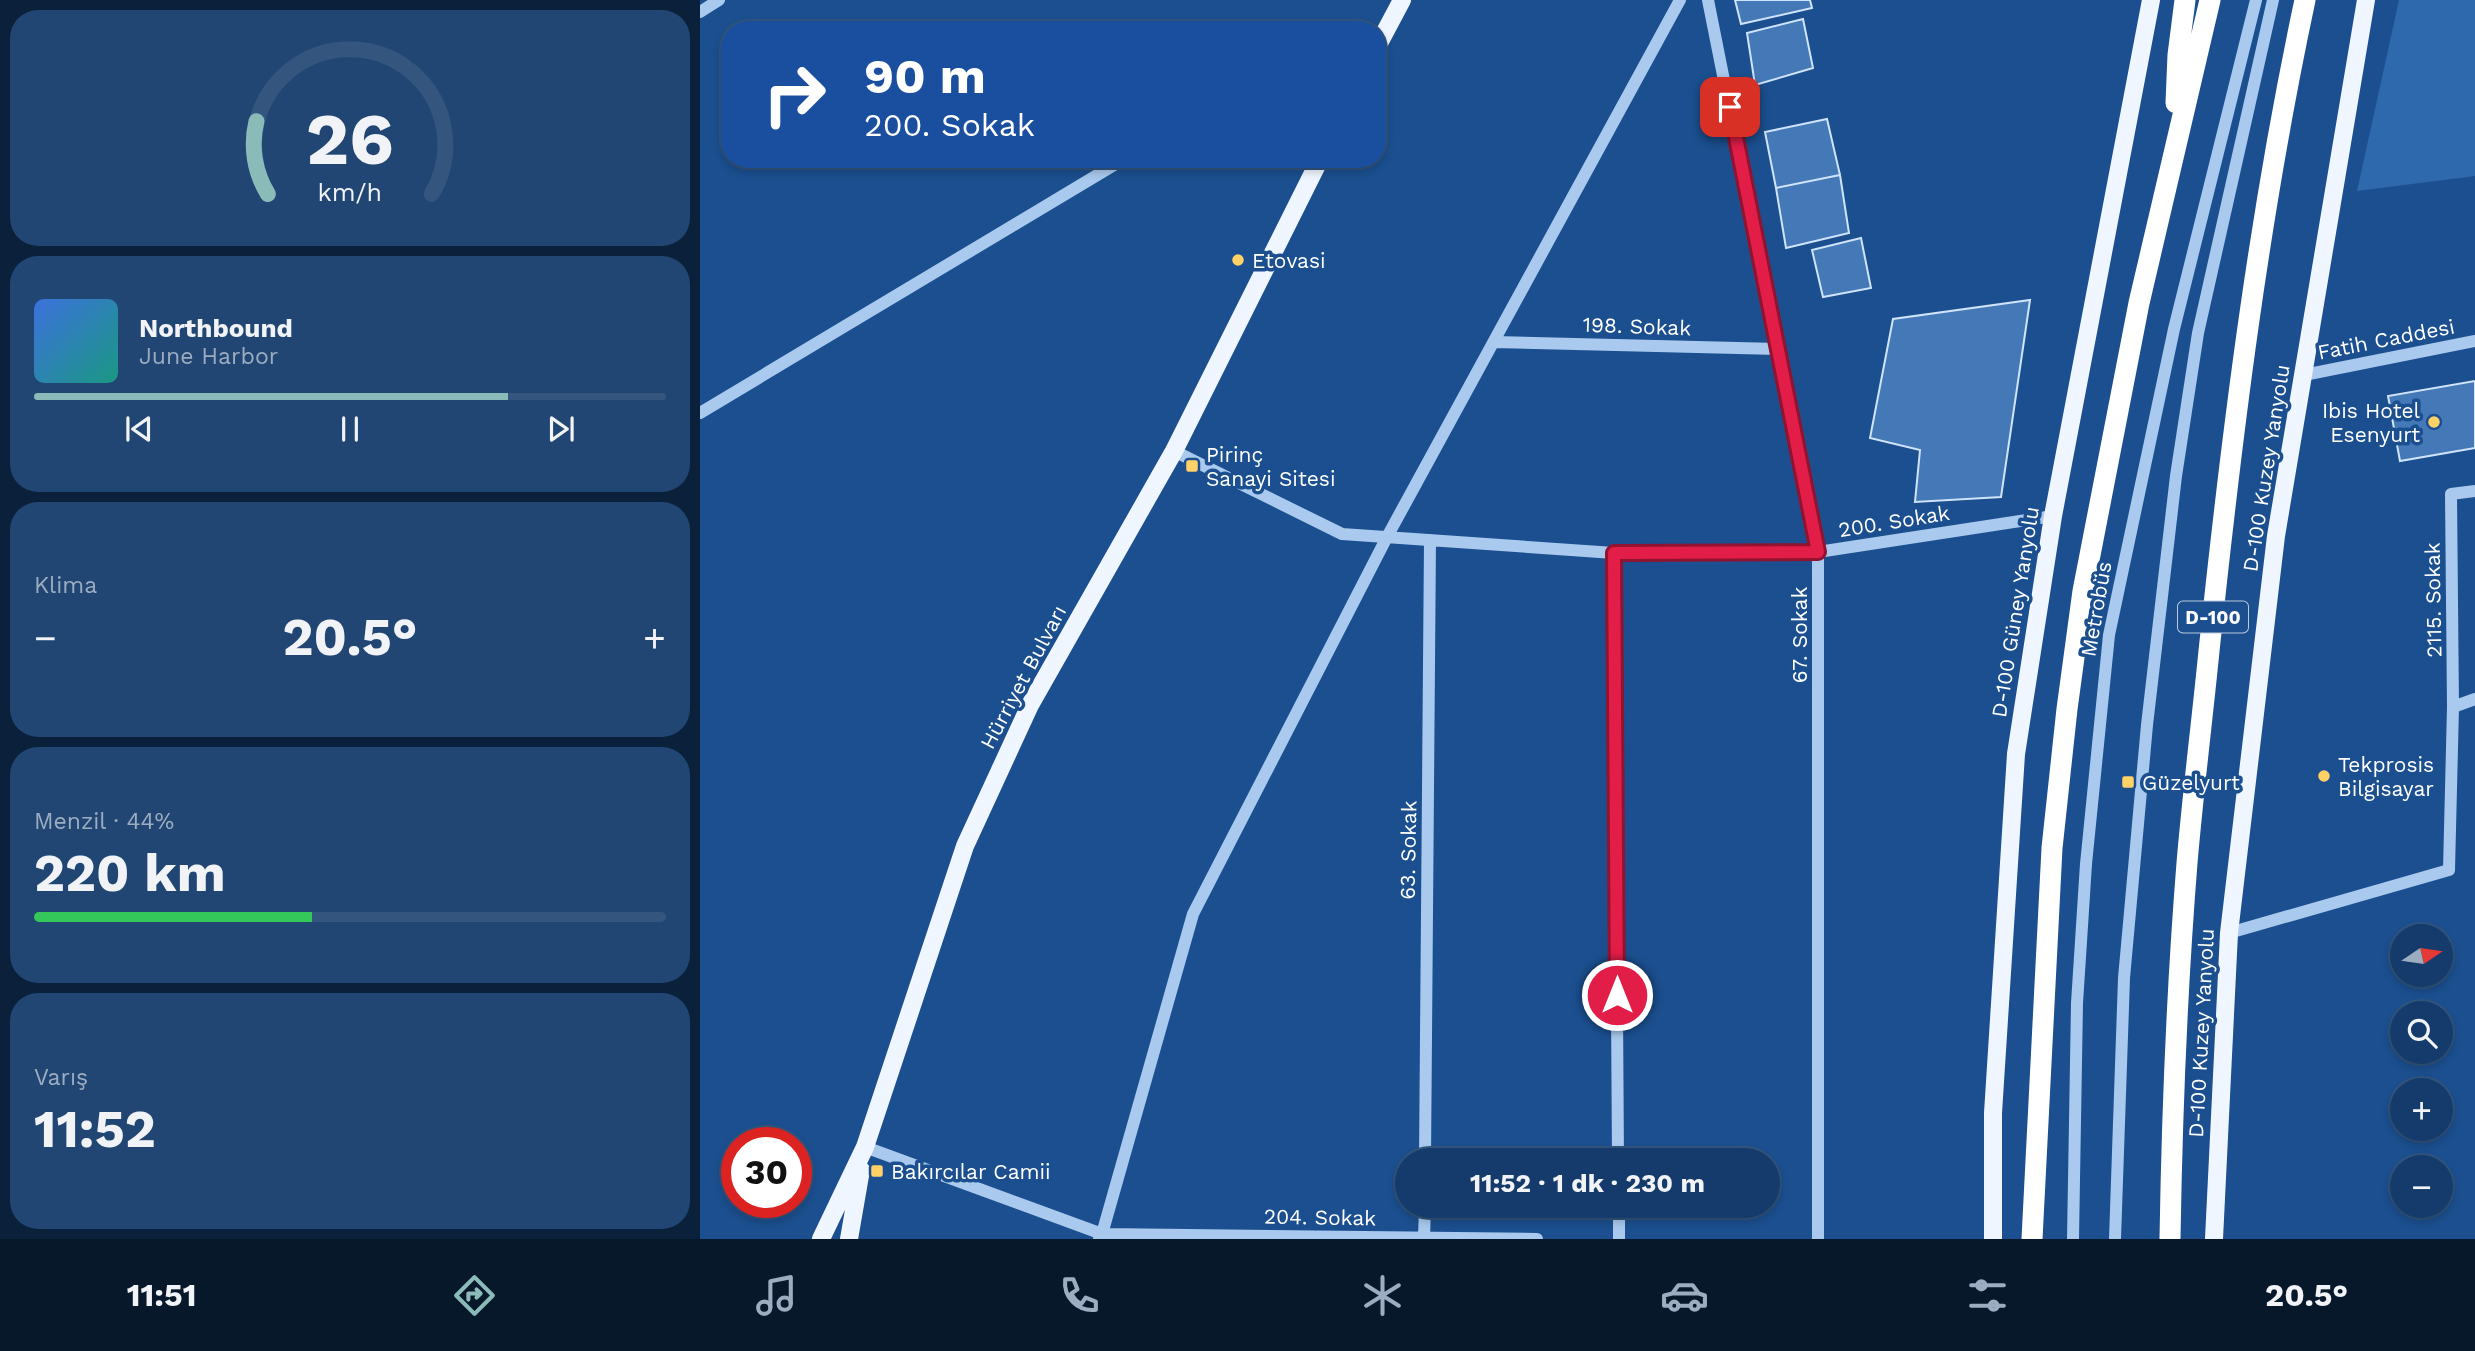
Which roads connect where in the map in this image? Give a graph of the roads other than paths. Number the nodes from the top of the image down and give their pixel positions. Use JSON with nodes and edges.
{"nodes":[{"id":1,"x":719,"y":0,"type":"edge"},
{"id":2,"x":1402,"y":0,"type":"edge"},
{"id":3,"x":1680,"y":0,"type":"edge"},
{"id":4,"x":1708,"y":0,"type":"edge"},
{"id":5,"x":2151,"y":0,"type":"edge"},
{"id":6,"x":2185,"y":0,"type":"edge"},
{"id":7,"x":2210,"y":0,"type":"edge"},
{"id":8,"x":2256,"y":0,"type":"edge"},
{"id":9,"x":2273,"y":0,"type":"edge"},
{"id":10,"x":2305,"y":0,"type":"edge"},
{"id":11,"x":2365,"y":0,"type":"edge"},
{"id":12,"x":700,"y":12,"type":"edge"},
{"id":13,"x":1386,"y":30,"type":"edge"},
{"id":14,"x":2171,"y":164,"type":"junction"},
{"id":15,"x":1109,"y":168,"type":"edge"},
{"id":16,"x":1316,"y":168,"type":"edge"},
{"id":17,"x":2475,"y":341,"type":"edge"},
{"id":18,"x":1494,"y":342,"type":"junction"},
{"id":19,"x":1778,"y":349,"type":"junction"},
{"id":20,"x":2304,"y":375,"type":"junction"},
{"id":21,"x":700,"y":413,"type":"edge"},
{"id":22,"x":1174,"y":452,"type":"junction"},
{"id":23,"x":2475,"y":491,"type":"edge"},
{"id":24,"x":2053,"y":516,"type":"junction"},
{"id":25,"x":1387,"y":537,"type":"junction"},
{"id":26,"x":1430,"y":540,"type":"junction"},
{"id":27,"x":1818,"y":552,"type":"junction"},
{"id":28,"x":1614,"y":553,"type":"junction"},
{"id":29,"x":2475,"y":699,"type":"edge"},
{"id":30,"x":2453,"y":706,"type":"junction"},
{"id":31,"x":2229,"y":933,"type":"junction"},
{"id":32,"x":865,"y":1147,"type":"junction"},
{"id":33,"x":1425,"y":1148,"type":"edge"},
{"id":34,"x":1618,"y":1148,"type":"edge"},
{"id":35,"x":1424,"y":1218,"type":"edge"},
{"id":36,"x":1619,"y":1218,"type":"edge"},
{"id":37,"x":1100,"y":1236,"type":"edge"},
{"id":38,"x":1202,"y":1237,"type":"edge"},
{"id":39,"x":1424,"y":1238,"type":"edge"},
{"id":40,"x":821,"y":1239,"type":"edge"},
{"id":41,"x":849,"y":1239,"type":"edge"},
{"id":42,"x":1537,"y":1239,"type":"edge"},
{"id":43,"x":1619,"y":1239,"type":"edge"},
{"id":44,"x":1818,"y":1239,"type":"edge"},
{"id":45,"x":1993,"y":1239,"type":"edge"},
{"id":46,"x":2032,"y":1239,"type":"edge"},
{"id":47,"x":2073,"y":1239,"type":"edge"},
{"id":48,"x":2115,"y":1239,"type":"edge"},
{"id":49,"x":2170,"y":1239,"type":"edge"},
{"id":50,"x":2214,"y":1239,"type":"edge"}],
"edges":[{"from":1,"to":12,"type":"street"},
{"from":2,"to":13,"type":"main road"},
{"from":3,"to":18,"type":"street"},
{"from":4,"to":19,"type":"street","name":"67. Sokak"},
{"from":5,"to":24,"type":"main road","name":"D-100 Güney Yanyolu"},
{"from":6,"to":14,"type":"highway"},
{"from":7,"to":14,"type":"highway"},
{"from":8,"to":47,"type":"street","name":"Metrobüs"},
{"from":9,"to":48,"type":"street"},
{"from":10,"to":49,"type":"highway","number":"D-100"},
{"from":11,"to":20,"type":"main road","name":"D-100 Kuzey Yanyolu"},
{"from":14,"to":46,"type":"highway"},
{"from":15,"to":21,"type":"street"},
{"from":16,"to":22,"type":"main road","name":"Hürriyet Bulvarı"},
{"from":17,"to":20,"type":"street","name":"Fatih Caddesi"},
{"from":18,"to":19,"type":"street","name":"198. Sokak"},
{"from":18,"to":25,"type":"street"},
{"from":19,"to":27,"type":"street","name":"67. Sokak"},
{"from":20,"to":31,"type":"main road","name":"D-100 Kuzey Yanyolu"},
{"from":22,"to":25,"type":"street","name":"200. Sokak"},
{"from":22,"to":32,"type":"main road","name":"Hürriyet Bulvarı"},
{"from":23,"to":30,"type":"street","name":"2115. Sokak"},
{"from":24,"to":27,"type":"street","name":"200. Sokak"},
{"from":24,"to":45,"type":"main road","name":"D-100 Güney Yanyolu"},
{"from":25,"to":26,"type":"street","name":"200. Sokak"},
{"from":25,"to":37,"type":"street"},
{"from":26,"to":28,"type":"street","name":"200. Sokak"},
{"from":26,"to":33,"type":"street","name":"63. Sokak"},
{"from":27,"to":28,"type":"street","name":"200. Sokak"},
{"from":27,"to":44,"type":"street","name":"67. Sokak"},
{"from":28,"to":34,"type":"street"},
{"from":29,"to":30,"type":"street"},
{"from":30,"to":31,"type":"street","name":"2115. Sokak"},
{"from":31,"to":50,"type":"main road","name":"D-100 Kuzey Yanyolu"},
{"from":32,"to":37,"type":"street","name":"204. Sokak"},
{"from":32,"to":40,"type":"main road","name":"Hürriyet Bulvarı"},
{"from":32,"to":41,"type":"main road"},
{"from":35,"to":39,"type":"street"},
{"from":36,"to":43,"type":"street"},
{"from":37,"to":38,"type":"street","name":"204. Sokak"},
{"from":38,"to":39,"type":"street","name":"204. Sokak"},
{"from":39,"to":42,"type":"street","name":"204. Sokak"}]}
